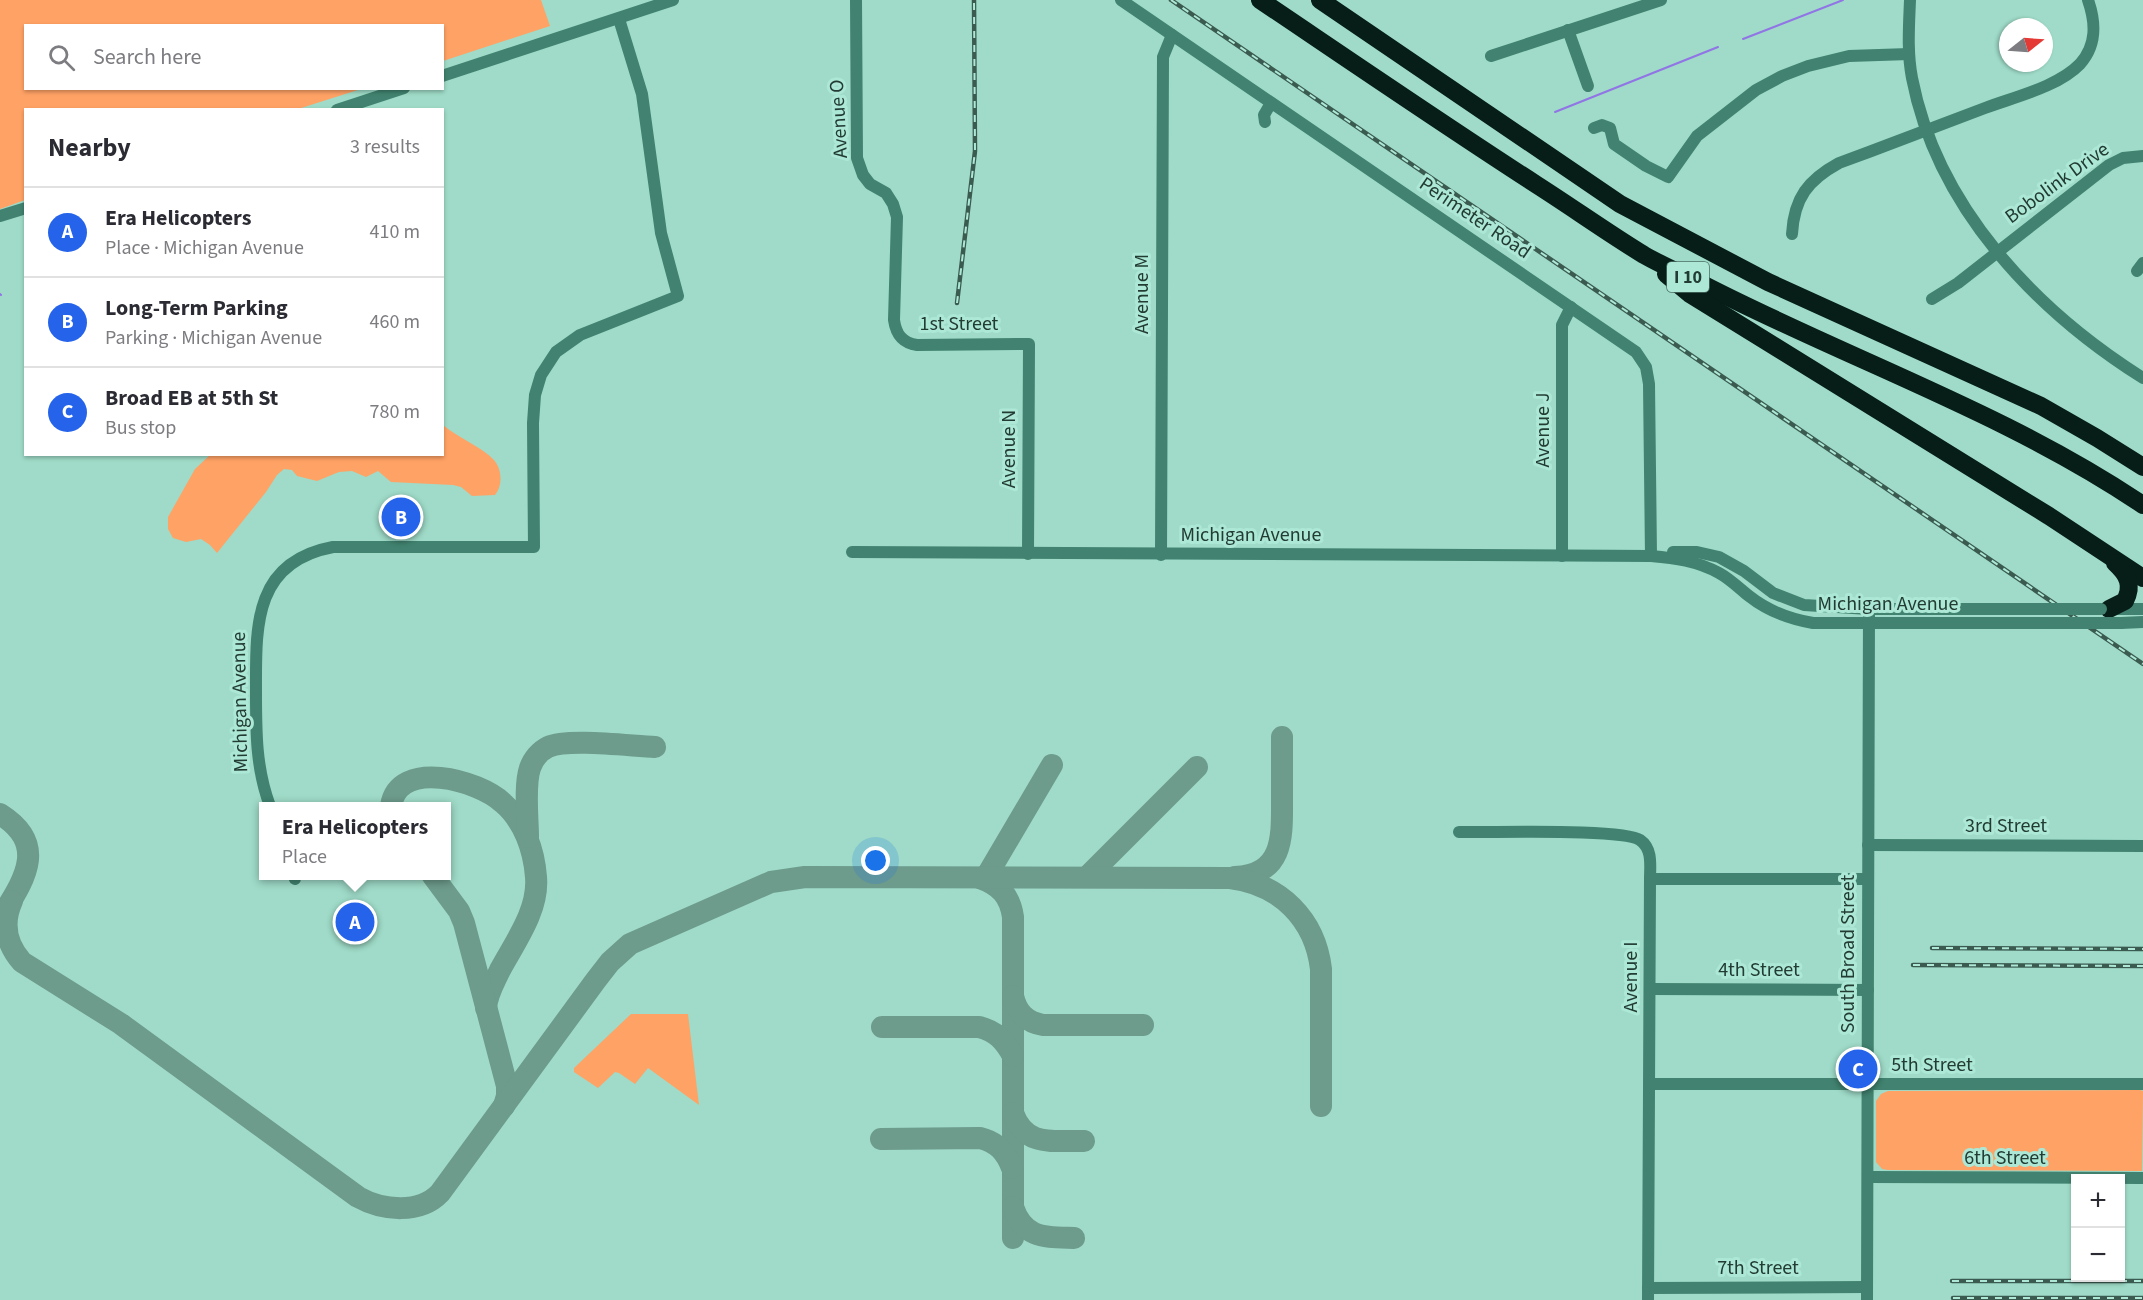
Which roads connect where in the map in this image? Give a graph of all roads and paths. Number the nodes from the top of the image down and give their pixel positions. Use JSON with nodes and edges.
{"nodes":[{"id":1,"x":673,"y":0,"type":"edge"},
{"id":2,"x":856,"y":0,"type":"edge"},
{"id":3,"x":1121,"y":0,"type":"edge"},
{"id":4,"x":1260,"y":0,"type":"edge"},
{"id":5,"x":1320,"y":0,"type":"edge"},
{"id":6,"x":1660,"y":0,"type":"edge"},
{"id":7,"x":1910,"y":0,"type":"edge"},
{"id":8,"x":2088,"y":0,"type":"edge"},
{"id":9,"x":619,"y":19,"type":"junction"},
{"id":10,"x":1568,"y":30,"type":"junction"},
{"id":11,"x":1172,"y":35,"type":"junction"},
{"id":12,"x":1909,"y":54,"type":"junction"},
{"id":13,"x":1491,"y":56,"type":"dead end"},
{"id":14,"x":444,"y":75,"type":"edge"},
{"id":15,"x":1588,"y":86,"type":"dead end"},
{"id":16,"x":398,"y":90,"type":"edge"},
{"id":17,"x":1271,"y":103,"type":"junction"},
{"id":18,"x":343,"y":108,"type":"edge"},
{"id":19,"x":1265,"y":122,"type":"dead end"},
{"id":20,"x":1594,"y":128,"type":"dead end"},
{"id":21,"x":1928,"y":130,"type":"junction"},
{"id":22,"x":2143,"y":156,"type":"edge"},
{"id":23,"x":24,"y":209,"type":"edge"},
{"id":24,"x":0,"y":216,"type":"edge"},
{"id":25,"x":1791,"y":234,"type":"dead end"},
{"id":26,"x":1996,"y":251,"type":"junction"},
{"id":27,"x":1645,"y":255,"type":"junction"},
{"id":28,"x":1932,"y":299,"type":"dead end"},
{"id":29,"x":1571,"y":307,"type":"junction"},
{"id":30,"x":896,"y":330,"type":"joint"},
{"id":31,"x":1029,"y":344,"type":"joint"},
{"id":32,"x":2143,"y":378,"type":"edge"},
{"id":33,"x":2097,"y":438,"type":"junction"},
{"id":34,"x":2143,"y":455,"type":"edge"},
{"id":35,"x":2143,"y":467,"type":"edge"},
{"id":36,"x":2019,"y":499,"type":"junction"},
{"id":37,"x":2143,"y":505,"type":"edge"},
{"id":38,"x":852,"y":552,"type":"dead end"},
{"id":39,"x":1028,"y":554,"type":"junction"},
{"id":40,"x":1161,"y":555,"type":"junction"},
{"id":41,"x":1562,"y":556,"type":"junction"},
{"id":42,"x":1651,"y":556,"type":"junction"},
{"id":43,"x":2143,"y":578,"type":"edge"},
{"id":44,"x":1869,"y":609,"type":"junction"},
{"id":45,"x":2143,"y":609,"type":"edge"},
{"id":46,"x":2110,"y":614,"type":"junction"},
{"id":47,"x":2143,"y":622,"type":"edge"},
{"id":48,"x":1869,"y":624,"type":"junction"},
{"id":49,"x":268,"y":802,"type":"edge"},
{"id":50,"x":1459,"y":832,"type":"dead end"},
{"id":51,"x":1868,"y":845,"type":"junction"},
{"id":52,"x":2143,"y":846,"type":"edge"},
{"id":53,"x":1650,"y":879,"type":"junction"},
{"id":54,"x":1868,"y":879,"type":"junction"},
{"id":55,"x":1650,"y":989,"type":"junction"},
{"id":56,"x":1868,"y":990,"type":"junction"},
{"id":57,"x":1650,"y":1084,"type":"junction"},
{"id":58,"x":1867,"y":1084,"type":"junction"},
{"id":59,"x":2143,"y":1084,"type":"edge"},
{"id":60,"x":1868,"y":1177,"type":"junction"},
{"id":61,"x":2143,"y":1178,"type":"edge"},
{"id":62,"x":1648,"y":1294,"type":"edge"},
{"id":63,"x":1867,"y":1294,"type":"edge"}],
"edges":[{"from":1,"to":9,"type":"street"},
{"from":2,"to":30,"type":"street","name":"Avenue O"},
{"from":3,"to":11,"type":"street","name":"Perimeter Road"},
{"from":4,"to":27,"type":"highway","number":"I 10"},
{"from":5,"to":33,"type":"highway","number":"I 10"},
{"from":6,"to":10,"type":"street"},
{"from":7,"to":12,"type":"street"},
{"from":8,"to":21,"type":"street"},
{"from":9,"to":14,"type":"street"},
{"from":9,"to":49,"type":"street","name":"Michigan Avenue"},
{"from":10,"to":13,"type":"street"},
{"from":10,"to":15,"type":"street"},
{"from":11,"to":17,"type":"street","name":"Perimeter Road"},
{"from":11,"to":40,"type":"street","name":"Avenue M"},
{"from":12,"to":20,"type":"street"},
{"from":12,"to":21,"type":"street"},
{"from":16,"to":18,"type":"street"},
{"from":17,"to":19,"type":"street"},
{"from":17,"to":29,"type":"street","name":"Perimeter Road"},
{"from":21,"to":25,"type":"street"},
{"from":21,"to":26,"type":"street"},
{"from":22,"to":26,"type":"street","name":"Bobolink Drive"},
{"from":23,"to":24,"type":"street"},
{"from":26,"to":28,"type":"street","name":"Bobolink Drive"},
{"from":26,"to":32,"type":"street"},
{"from":27,"to":36,"type":"highway"},
{"from":27,"to":37,"type":"highway","number":"I 10"},
{"from":29,"to":41,"type":"street","name":"Avenue J"},
{"from":29,"to":42,"type":"street","name":"Perimeter Road"},
{"from":30,"to":31,"type":"street","name":"1st Street"},
{"from":31,"to":39,"type":"street","name":"Avenue N"},
{"from":33,"to":34,"type":"highway"},
{"from":33,"to":35,"type":"highway","number":"I 10"},
{"from":36,"to":43,"type":"highway"},
{"from":36,"to":46,"type":"highway"},
{"from":38,"to":39,"type":"street","name":"Michigan Avenue"},
{"from":39,"to":40,"type":"street","name":"Michigan Avenue"},
{"from":40,"to":41,"type":"street","name":"Michigan Avenue"},
{"from":41,"to":42,"type":"street","name":"Michigan Avenue"},
{"from":42,"to":44,"type":"street","name":"Michigan Avenue"},
{"from":42,"to":48,"type":"street","name":"Michigan Avenue"},
{"from":44,"to":46,"type":"street","name":"Michigan Avenue","bridge":true},
{"from":44,"to":48,"type":"street","name":"South Broad Street"},
{"from":45,"to":46,"type":"street","name":"Michigan Avenue"},
{"from":46,"to":47,"type":"street","name":"Michigan Avenue"},
{"from":46,"to":48,"type":"street","name":"Michigan Avenue","bridge":true},
{"from":48,"to":51,"type":"street","name":"South Broad Street"},
{"from":50,"to":53,"type":"street","name":"Avenue I"},
{"from":51,"to":52,"type":"street","name":"3rd Street"},
{"from":51,"to":54,"type":"street","name":"South Broad Street"},
{"from":53,"to":54,"type":"street"},
{"from":53,"to":55,"type":"street","name":"Avenue I"},
{"from":54,"to":56,"type":"street","name":"South Broad Street"},
{"from":55,"to":56,"type":"street","name":"4th Street"},
{"from":55,"to":57,"type":"street","name":"Avenue I"},
{"from":56,"to":58,"type":"street","name":"South Broad Street"},
{"from":57,"to":58,"type":"street","name":"5th Street"},
{"from":57,"to":62,"type":"street","name":"Avenue I"},
{"from":58,"to":59,"type":"street","name":"5th Street"},
{"from":58,"to":60,"type":"street","name":"South Broad Street"},
{"from":60,"to":61,"type":"street","name":"6th Street"},
{"from":60,"to":63,"type":"street","name":"South Broad Street"},
{"from":62,"to":63,"type":"street","name":"7th Street"}]}
